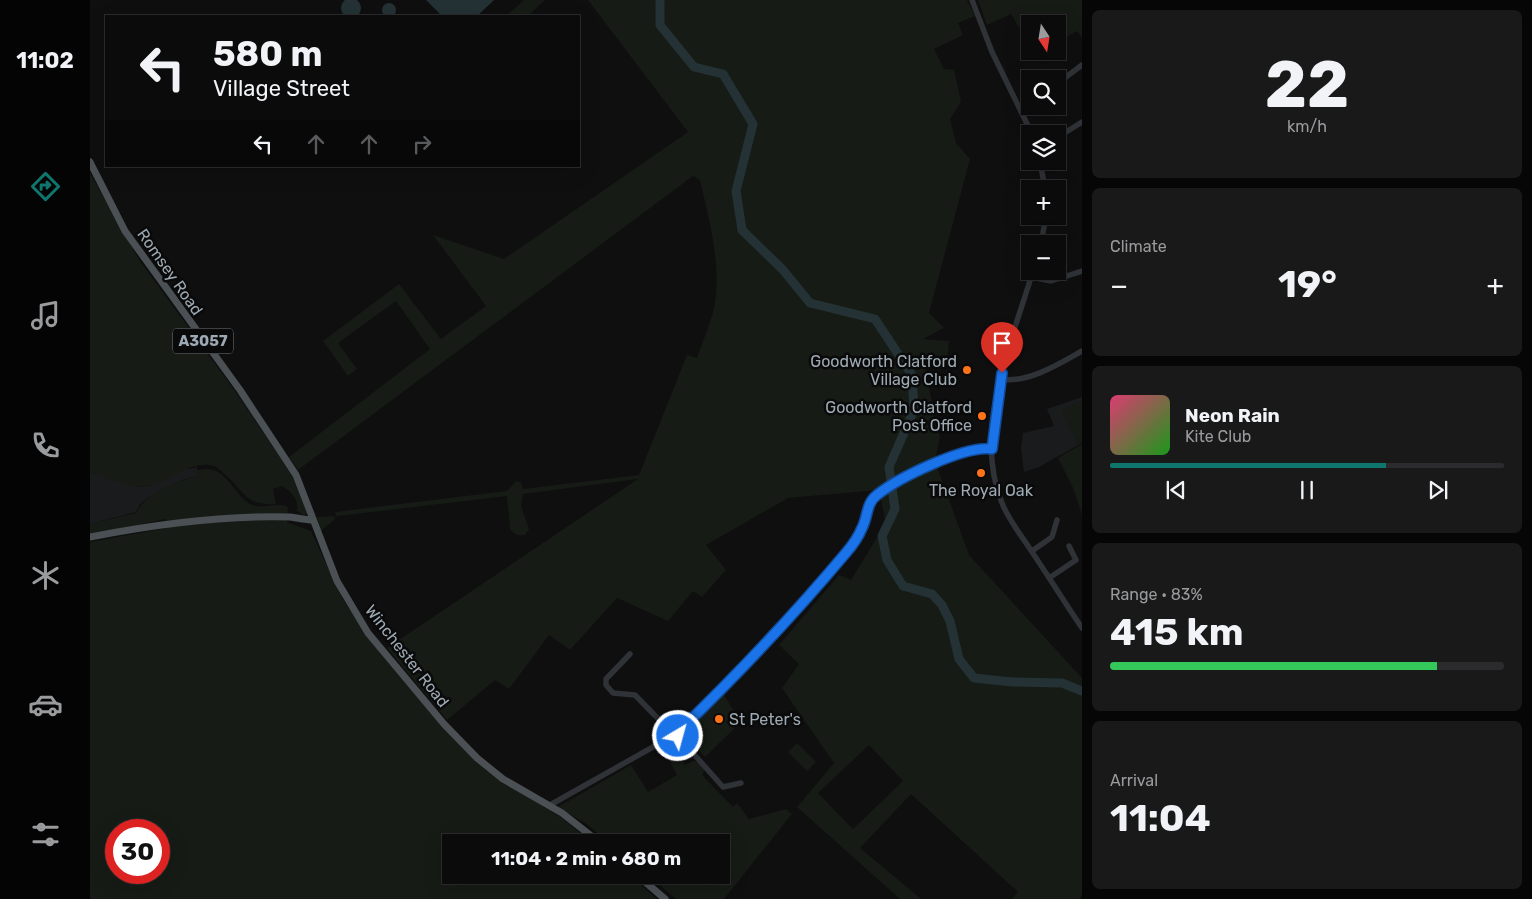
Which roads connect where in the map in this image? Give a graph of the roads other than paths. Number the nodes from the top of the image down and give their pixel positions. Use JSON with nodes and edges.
{"nodes":[{"id":1,"x":972,"y":0,"type":"edge"},
{"id":2,"x":1082,"y":65,"type":"edge"},
{"id":3,"x":1066,"y":77,"type":"edge"},
{"id":4,"x":1021,"y":110,"type":"edge"},
{"id":5,"x":1082,"y":122,"type":"edge"},
{"id":6,"x":1066,"y":132,"type":"edge"},
{"id":7,"x":90,"y":162,"type":"edge"},
{"id":8,"x":1082,"y":271,"type":"edge"},
{"id":9,"x":1066,"y":276,"type":"edge"},
{"id":10,"x":1030,"y":280,"type":"edge"},
{"id":11,"x":1082,"y":352,"type":"edge"},
{"id":12,"x":1000,"y":379,"type":"junction"},
{"id":13,"x":992,"y":449,"type":"junction"},
{"id":14,"x":313,"y":520,"type":"junction"},
{"id":15,"x":1057,"y":520,"type":"dead end"},
{"id":16,"x":90,"y":537,"type":"edge"},
{"id":17,"x":1069,"y":546,"type":"dead end"},
{"id":18,"x":1032,"y":551,"type":"junction"},
{"id":19,"x":1049,"y":578,"type":"junction"},
{"id":20,"x":1082,"y":628,"type":"edge"},
{"id":21,"x":630,"y":654,"type":"dead end"},
{"id":22,"x":675,"y":734,"type":"junction"},
{"id":23,"x":692,"y":753,"type":"junction"},
{"id":24,"x":687,"y":758,"type":"dead end"},
{"id":25,"x":741,"y":783,"type":"dead end"},
{"id":26,"x":550,"y":805,"type":"junction"},
{"id":27,"x":588,"y":834,"type":"edge"},
{"id":28,"x":648,"y":884,"type":"edge"},
{"id":29,"x":665,"y":899,"type":"edge"}],
"edges":[{"from":1,"to":4,"type":"street"},
{"from":2,"to":3,"type":"street"},
{"from":5,"to":6,"type":"street"},
{"from":7,"to":14,"type":"main road","name":"Romsey Road","number":"A3057"},
{"from":8,"to":9,"type":"street"},
{"from":10,"to":12,"type":"street"},
{"from":11,"to":12,"type":"street"},
{"from":12,"to":13,"type":"street"},
{"from":13,"to":18,"type":"street"},
{"from":13,"to":22,"type":"street"},
{"from":14,"to":16,"type":"main road"},
{"from":14,"to":26,"type":"main road","name":"Winchester Road","number":"A3057"},
{"from":15,"to":18,"type":"street"},
{"from":17,"to":19,"type":"street"},
{"from":18,"to":19,"type":"street"},
{"from":19,"to":20,"type":"street"},
{"from":21,"to":22,"type":"street"},
{"from":22,"to":23,"type":"street"},
{"from":22,"to":26,"type":"street"},
{"from":23,"to":24,"type":"street"},
{"from":23,"to":25,"type":"street"},
{"from":26,"to":27,"type":"main road","name":"Winchester Road","number":"A3057"},
{"from":28,"to":29,"type":"main road"}]}
